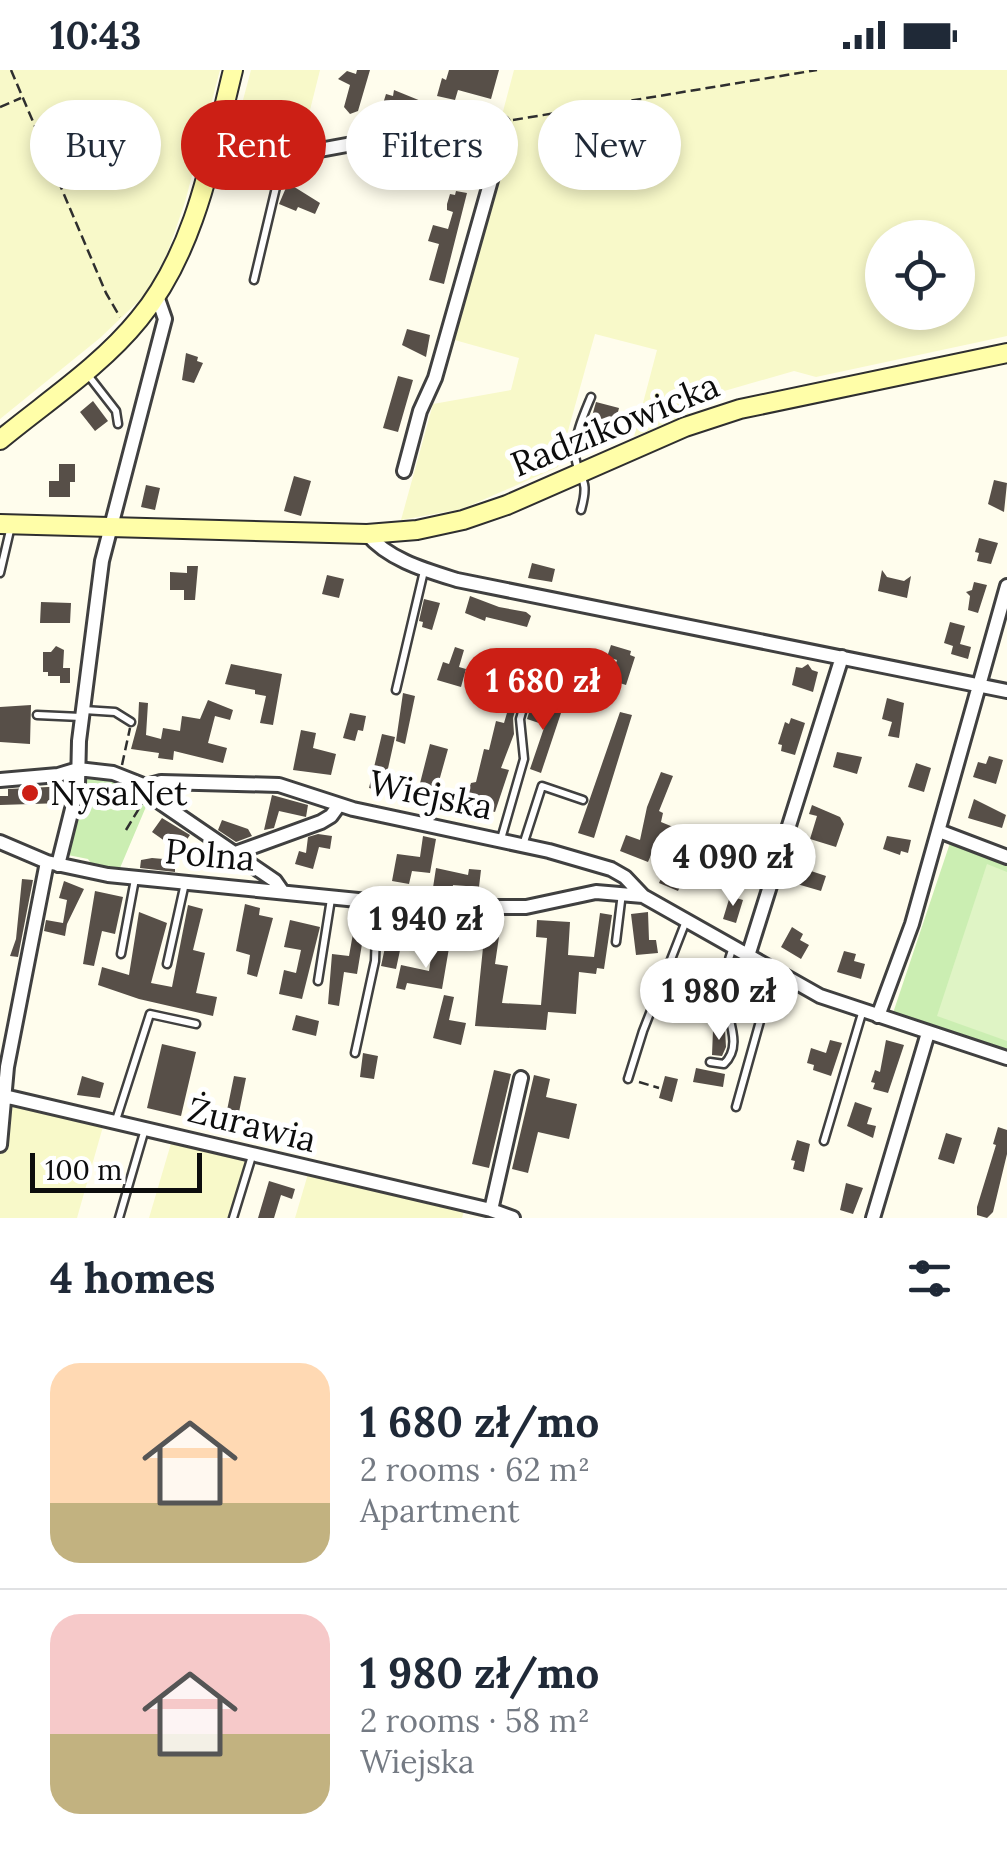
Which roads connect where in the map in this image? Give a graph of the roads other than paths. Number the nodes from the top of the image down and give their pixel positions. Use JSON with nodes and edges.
{"nodes":[{"id":1,"x":233,"y":70,"type":"edge"},
{"id":2,"x":225,"y":100,"type":"edge"},
{"id":3,"x":326,"y":149,"type":"edge"},
{"id":4,"x":200,"y":190,"type":"edge"},
{"id":5,"x":275,"y":190,"type":"edge"},
{"id":6,"x":254,"y":280,"type":"dead end"},
{"id":7,"x":157,"y":296,"type":"junction"},
{"id":8,"x":1007,"y":353,"type":"edge"},
{"id":9,"x":85,"y":371,"type":"junction"},
{"id":10,"x":591,"y":397,"type":"dead end"},
{"id":11,"x":118,"y":424,"type":"dead end"},
{"id":12,"x":0,"y":440,"type":"edge"},
{"id":13,"x":404,"y":472,"type":"dead end"},
{"id":14,"x":581,"y":472,"type":"junction"},
{"id":15,"x":582,"y":510,"type":"dead end"},
{"id":16,"x":6,"y":524,"type":"edge"},
{"id":17,"x":110,"y":528,"type":"junction"},
{"id":18,"x":367,"y":534,"type":"junction"},
{"id":19,"x":425,"y":570,"type":"junction"},
{"id":20,"x":0,"y":574,"type":"edge"},
{"id":21,"x":1007,"y":586,"type":"edge"},
{"id":22,"x":842,"y":657,"type":"junction"},
{"id":23,"x":534,"y":670,"type":"dead end"},
{"id":24,"x":982,"y":686,"type":"junction"},
{"id":25,"x":396,"y":690,"type":"dead end"},
{"id":26,"x":1007,"y":691,"type":"edge"},
{"id":27,"x":82,"y":714,"type":"junction"},
{"id":28,"x":37,"y":715,"type":"dead end"},
{"id":29,"x":130,"y":722,"type":"road end"},
{"id":30,"x":78,"y":769,"type":"junction"},
{"id":31,"x":0,"y":780,"type":"edge"},
{"id":32,"x":148,"y":789,"type":"junction"},
{"id":33,"x":583,"y":800,"type":"dead end"},
{"id":34,"x":338,"y":804,"type":"junction"},
{"id":35,"x":939,"y":831,"type":"junction"},
{"id":36,"x":500,"y":841,"type":"junction"},
{"id":37,"x":0,"y":842,"type":"edge"},
{"id":38,"x":522,"y":846,"type":"junction"},
{"id":39,"x":233,"y":854,"type":"junction"},
{"id":40,"x":1007,"y":857,"type":"edge"},
{"id":41,"x":53,"y":863,"type":"junction"},
{"id":42,"x":598,"y":866,"type":"junction"},
{"id":43,"x":135,"y":878,"type":"junction"},
{"id":44,"x":185,"y":883,"type":"junction"},
{"id":45,"x":282,"y":891,"type":"junction"},
{"id":46,"x":596,"y":892,"type":"junction"},
{"id":47,"x":622,"y":892,"type":"junction"},
{"id":48,"x":332,"y":896,"type":"junction"},
{"id":49,"x":643,"y":896,"type":"junction"},
{"id":50,"x":377,"y":902,"type":"junction"},
{"id":51,"x":686,"y":920,"type":"junction"},
{"id":52,"x":616,"y":942,"type":"dead end"},
{"id":53,"x":732,"y":947,"type":"junction"},
{"id":54,"x":121,"y":954,"type":"dead end"},
{"id":55,"x":748,"y":956,"type":"junction"},
{"id":56,"x":167,"y":964,"type":"dead end"},
{"id":57,"x":774,"y":971,"type":"junction"},
{"id":58,"x":318,"y":982,"type":"dead end"},
{"id":59,"x":863,"y":1010,"type":"junction"},
{"id":60,"x":878,"y":1016,"type":"junction"},
{"id":61,"x":196,"y":1024,"type":"dead end"},
{"id":62,"x":928,"y":1033,"type":"junction"},
{"id":63,"x":355,"y":1053,"type":"dead end"},
{"id":64,"x":1007,"y":1058,"type":"edge"},
{"id":65,"x":710,"y":1062,"type":"dead end"},
{"id":66,"x":521,"y":1078,"type":"dead end"},
{"id":67,"x":628,"y":1080,"type":"road end"},
{"id":68,"x":2,"y":1095,"type":"edge"},
{"id":69,"x":736,"y":1107,"type":"dead end"},
{"id":70,"x":115,"y":1121,"type":"junction"},
{"id":71,"x":144,"y":1129,"type":"junction"},
{"id":72,"x":824,"y":1141,"type":"dead end"},
{"id":73,"x":0,"y":1144,"type":"edge"},
{"id":74,"x":252,"y":1156,"type":"junction"},
{"id":75,"x":491,"y":1210,"type":"junction"},
{"id":76,"x":119,"y":1218,"type":"edge"},
{"id":77,"x":233,"y":1218,"type":"edge"},
{"id":78,"x":513,"y":1218,"type":"edge"},
{"id":79,"x":874,"y":1218,"type":"edge"}],
"edges":[{"from":1,"to":2,"type":"street"},
{"from":3,"to":13,"type":"street"},
{"from":4,"to":7,"type":"street"},
{"from":5,"to":6,"type":"lane"},
{"from":7,"to":9,"type":"street"},
{"from":7,"to":17,"type":"street"},
{"from":8,"to":14,"type":"street","name":"Radzikowicka"},
{"from":9,"to":11,"type":"lane"},
{"from":9,"to":12,"type":"street"},
{"from":10,"to":14,"type":"lane"},
{"from":14,"to":15,"type":"lane"},
{"from":14,"to":18,"type":"street","name":"Radzikowicka"},
{"from":16,"to":17,"type":"street","name":"Radzikowicka"},
{"from":16,"to":20,"type":"lane"},
{"from":17,"to":18,"type":"street","name":"Radzikowicka"},
{"from":17,"to":27,"type":"street"},
{"from":18,"to":19,"type":"street"},
{"from":19,"to":22,"type":"street"},
{"from":19,"to":25,"type":"lane"},
{"from":21,"to":24,"type":"street"},
{"from":22,"to":24,"type":"street"},
{"from":22,"to":55,"type":"street"},
{"from":23,"to":36,"type":"lane"},
{"from":24,"to":26,"type":"street"},
{"from":24,"to":35,"type":"street"},
{"from":27,"to":28,"type":"lane"},
{"from":27,"to":29,"type":"lane"},
{"from":27,"to":30,"type":"street"},
{"from":30,"to":31,"type":"street","name":"Wiejska"},
{"from":30,"to":32,"type":"street","name":"Wiejska"},
{"from":30,"to":41,"type":"street"},
{"from":32,"to":34,"type":"street","name":"Wiejska"},
{"from":32,"to":39,"type":"street"},
{"from":33,"to":38,"type":"lane"},
{"from":34,"to":36,"type":"street","name":"Wiejska"},
{"from":34,"to":39,"type":"street"},
{"from":35,"to":40,"type":"street"},
{"from":35,"to":60,"type":"street"},
{"from":36,"to":38,"type":"street","name":"Wiejska"},
{"from":37,"to":41,"type":"street","name":"Polna"},
{"from":38,"to":42,"type":"street","name":"Wiejska"},
{"from":39,"to":45,"type":"street"},
{"from":41,"to":43,"type":"street","name":"Polna"},
{"from":41,"to":68,"type":"street"},
{"from":42,"to":46,"type":"street"},
{"from":42,"to":49,"type":"street","name":"Wiejska"},
{"from":43,"to":44,"type":"street","name":"Polna"},
{"from":43,"to":54,"type":"lane"},
{"from":44,"to":45,"type":"street","name":"Polna"},
{"from":44,"to":56,"type":"lane"},
{"from":45,"to":48,"type":"street","name":"Polna"},
{"from":46,"to":47,"type":"street","name":"Polna"},
{"from":46,"to":50,"type":"street","name":"Polna"},
{"from":47,"to":49,"type":"street","name":"Polna"},
{"from":47,"to":52,"type":"lane"},
{"from":48,"to":50,"type":"street","name":"Polna"},
{"from":48,"to":58,"type":"lane"},
{"from":49,"to":51,"type":"street","name":"Wiejska"},
{"from":50,"to":63,"type":"lane"},
{"from":51,"to":53,"type":"street","name":"Wiejska"},
{"from":51,"to":67,"type":"lane"},
{"from":53,"to":55,"type":"street","name":"Wiejska"},
{"from":53,"to":65,"type":"lane"},
{"from":55,"to":57,"type":"street","name":"Wiejska"},
{"from":57,"to":59,"type":"street","name":"Wiejska"},
{"from":57,"to":69,"type":"lane"},
{"from":59,"to":60,"type":"street","name":"Wiejska"},
{"from":59,"to":72,"type":"lane"},
{"from":60,"to":62,"type":"street","name":"Wiejska"},
{"from":61,"to":70,"type":"lane"},
{"from":62,"to":64,"type":"street","name":"Wiejska"},
{"from":62,"to":79,"type":"street"},
{"from":66,"to":75,"type":"street"},
{"from":68,"to":70,"type":"street","name":"Żurawia"},
{"from":68,"to":73,"type":"street"},
{"from":70,"to":71,"type":"street","name":"Żurawia"},
{"from":71,"to":74,"type":"street","name":"Żurawia"},
{"from":71,"to":76,"type":"lane"},
{"from":74,"to":75,"type":"street","name":"Żurawia"},
{"from":74,"to":77,"type":"lane"},
{"from":75,"to":78,"type":"street","name":"Żurawia"}]}
